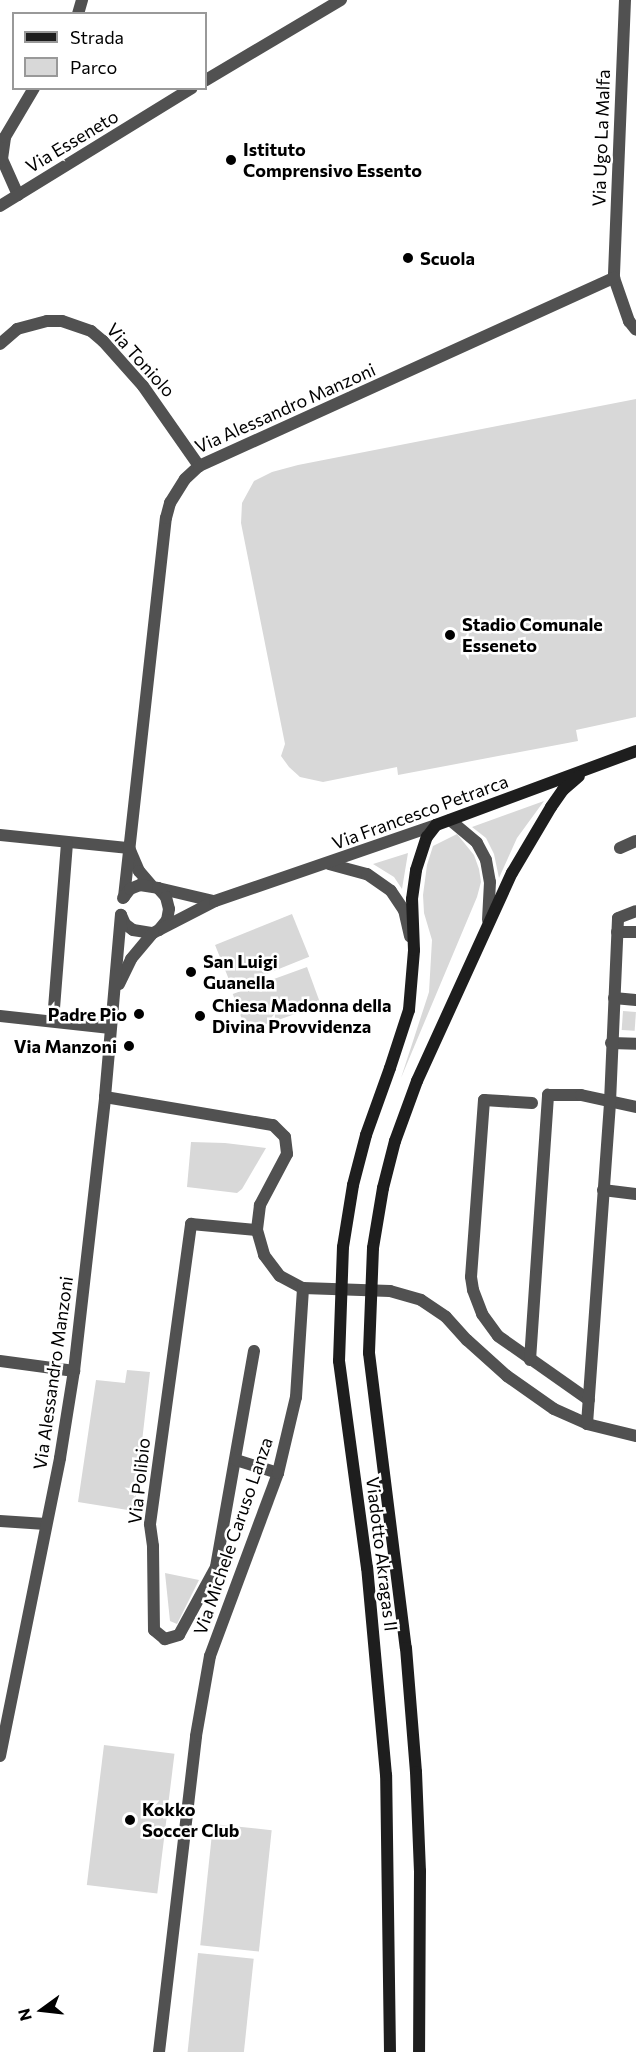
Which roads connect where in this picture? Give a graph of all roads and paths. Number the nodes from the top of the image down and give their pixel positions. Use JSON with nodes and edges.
{"nodes":[{"id":1,"x":341,"y":0,"type":"edge"},
{"id":2,"x":625,"y":0,"type":"edge"},
{"id":3,"x":207,"y":79,"type":"edge"},
{"id":4,"x":33,"y":90,"type":"edge"},
{"id":5,"x":189,"y":90,"type":"edge"},
{"id":6,"x":18,"y":195,"type":"junction"},
{"id":7,"x":0,"y":206,"type":"edge"},
{"id":8,"x":614,"y":278,"type":"junction"},
{"id":9,"x":636,"y":330,"type":"edge"},
{"id":10,"x":0,"y":344,"type":"edge"},
{"id":11,"x":199,"y":466,"type":"junction"},
{"id":12,"x":636,"y":752,"type":"edge"},
{"id":13,"x":585,"y":770,"type":"junction"},
{"id":14,"x":450,"y":820,"type":"junction"},
{"id":15,"x":436,"y":825,"type":"junction"},
{"id":16,"x":0,"y":835,"type":"edge"},
{"id":17,"x":636,"y":841,"type":"edge"},
{"id":18,"x":68,"y":844,"type":"junction"},
{"id":19,"x":129,"y":848,"type":"junction"},
{"id":20,"x":620,"y":848,"type":"dead end"},
{"id":21,"x":329,"y":864,"type":"junction"},
{"id":22,"x":154,"y":887,"type":"junction"},
{"id":23,"x":124,"y":897,"type":"junction"},
{"id":24,"x":215,"y":901,"type":"junction"},
{"id":25,"x":636,"y":910,"type":"edge"},
{"id":26,"x":121,"y":915,"type":"junction"},
{"id":27,"x":489,"y":920,"type":"junction"},
{"id":28,"x":156,"y":931,"type":"junction"},
{"id":29,"x":617,"y":932,"type":"junction"},
{"id":30,"x":636,"y":932,"type":"edge"},
{"id":31,"x":414,"y":950,"type":"junction"},
{"id":32,"x":116,"y":991,"type":"junction"},
{"id":33,"x":614,"y":998,"type":"junction"},
{"id":34,"x":636,"y":1000,"type":"edge"},
{"id":35,"x":0,"y":1016,"type":"edge"},
{"id":36,"x":53,"y":1021,"type":"junction"},
{"id":37,"x":110,"y":1028,"type":"junction"},
{"id":38,"x":611,"y":1043,"type":"junction"},
{"id":39,"x":636,"y":1044,"type":"edge"},
{"id":40,"x":105,"y":1097,"type":"junction"},
{"id":41,"x":610,"y":1102,"type":"junction"},
{"id":42,"x":532,"y":1103,"type":"dead end"},
{"id":43,"x":636,"y":1107,"type":"edge"},
{"id":44,"x":603,"y":1190,"type":"junction"},
{"id":45,"x":636,"y":1194,"type":"edge"},
{"id":46,"x":257,"y":1230,"type":"junction"},
{"id":47,"x":303,"y":1288,"type":"junction"},
{"id":48,"x":254,"y":1351,"type":"dead end"},
{"id":49,"x":530,"y":1360,"type":"junction"},
{"id":50,"x":0,"y":1361,"type":"edge"},
{"id":51,"x":74,"y":1371,"type":"junction"},
{"id":52,"x":589,"y":1400,"type":"junction"},
{"id":53,"x":587,"y":1424,"type":"junction"},
{"id":54,"x":636,"y":1436,"type":"edge"},
{"id":55,"x":236,"y":1460,"type":"junction"},
{"id":56,"x":278,"y":1473,"type":"junction"},
{"id":57,"x":0,"y":1521,"type":"edge"},
{"id":58,"x":46,"y":1524,"type":"junction"},
{"id":59,"x":0,"y":1756,"type":"edge"},
{"id":60,"x":159,"y":2052,"type":"edge"},
{"id":61,"x":390,"y":2052,"type":"edge"},
{"id":62,"x":419,"y":2052,"type":"edge"}],
"edges":[{"from":1,"to":3,"type":"street"},
{"from":2,"to":8,"type":"street","name":"Via Ugo La Malfa"},
{"from":4,"to":6,"type":"street"},
{"from":5,"to":6,"type":"street","name":"Via Esseneto"},
{"from":6,"to":7,"type":"street","name":"Via Esseneto"},
{"from":8,"to":9,"type":"street"},
{"from":8,"to":11,"type":"street","name":"Via Alessandro Manzoni"},
{"from":10,"to":11,"type":"street","name":"Via Toniolo"},
{"from":11,"to":19,"type":"street","name":"Via Alessandro Manzoni"},
{"from":12,"to":13,"type":"main road","name":"Via Francesco Petrarca"},
{"from":13,"to":14,"type":"main road","name":"Via Francesco Petrarca"},
{"from":13,"to":27,"type":"main road","name":"Viadotto Akragas II"},
{"from":14,"to":15,"type":"main road","name":"Via Francesco Petrarca"},
{"from":14,"to":27,"type":"street"},
{"from":15,"to":21,"type":"street","name":"Via Francesco Petrarca"},
{"from":15,"to":31,"type":"main road","name":"Viadotto Akragas II"},
{"from":16,"to":18,"type":"street"},
{"from":17,"to":20,"type":"street"},
{"from":18,"to":19,"type":"street"},
{"from":18,"to":36,"type":"street"},
{"from":19,"to":22,"type":"street"},
{"from":19,"to":23,"type":"street","name":"Via Alessandro Manzoni"},
{"from":21,"to":24,"type":"street","name":"Via Francesco Petrarca"},
{"from":21,"to":31,"type":"street"},
{"from":22,"to":23,"type":"street"},
{"from":22,"to":24,"type":"street"},
{"from":22,"to":28,"type":"street"},
{"from":23,"to":26,"type":"street"},
{"from":24,"to":28,"type":"street","name":"Via Francesco Petrarca"},
{"from":25,"to":29,"type":"street"},
{"from":26,"to":28,"type":"street"},
{"from":26,"to":32,"type":"street","name":"Via Alessandro Manzoni"},
{"from":27,"to":62,"type":"main road","name":"Viadotto Akragas II","bridge":true},
{"from":28,"to":32,"type":"street","name":"Via Alessandro Manzoni"},
{"from":29,"to":30,"type":"street"},
{"from":29,"to":33,"type":"street"},
{"from":31,"to":61,"type":"main road","name":"Viadotto Akragas II","bridge":true},
{"from":32,"to":37,"type":"street","name":"Via Alessandro Manzoni"},
{"from":33,"to":34,"type":"street"},
{"from":33,"to":38,"type":"street"},
{"from":35,"to":36,"type":"street"},
{"from":36,"to":37,"type":"street"},
{"from":37,"to":40,"type":"street","name":"Via Alessandro Manzoni"},
{"from":38,"to":39,"type":"street"},
{"from":38,"to":41,"type":"street"},
{"from":40,"to":46,"type":"street"},
{"from":40,"to":51,"type":"street","name":"Via Alessandro Manzoni"},
{"from":41,"to":43,"type":"street"},
{"from":41,"to":44,"type":"street"},
{"from":41,"to":49,"type":"street"},
{"from":42,"to":49,"type":"street"},
{"from":44,"to":45,"type":"street"},
{"from":44,"to":52,"type":"street"},
{"from":46,"to":47,"type":"street"},
{"from":46,"to":55,"type":"street","name":"Via Polibio"},
{"from":47,"to":53,"type":"street"},
{"from":47,"to":56,"type":"street","name":"Via Michele Caruso Lanza"},
{"from":48,"to":55,"type":"street","name":"Via Polibio"},
{"from":49,"to":52,"type":"street"},
{"from":50,"to":51,"type":"street"},
{"from":51,"to":58,"type":"street","name":"Via Alessandro Manzoni"},
{"from":52,"to":53,"type":"street"},
{"from":53,"to":54,"type":"street"},
{"from":55,"to":56,"type":"street"},
{"from":56,"to":60,"type":"street","name":"Via Michele Caruso Lanza"},
{"from":57,"to":58,"type":"street"},
{"from":58,"to":59,"type":"street","name":"Via Alessandro Manzoni"}]}
